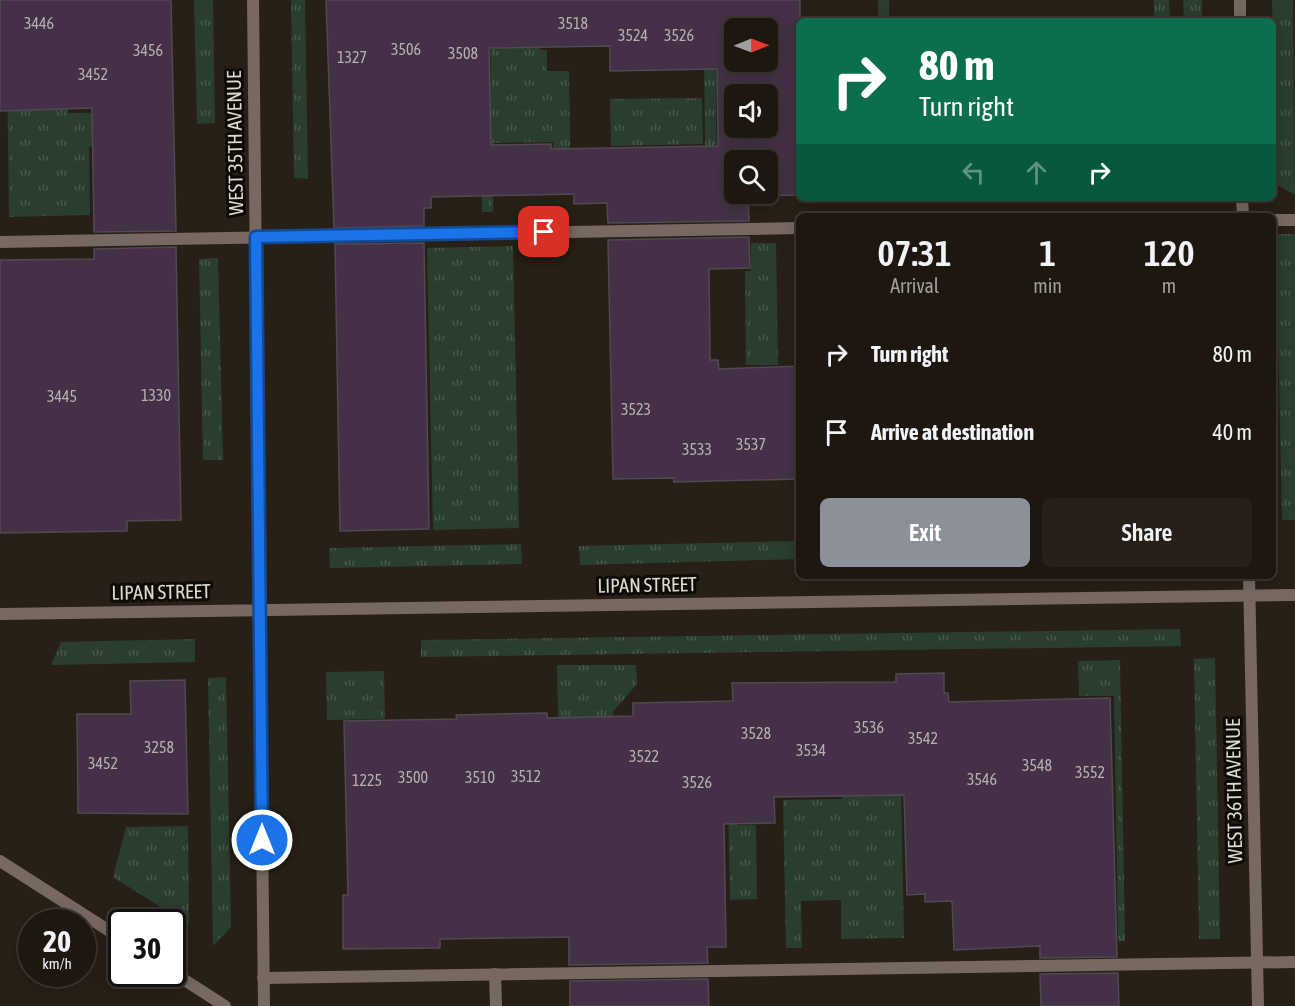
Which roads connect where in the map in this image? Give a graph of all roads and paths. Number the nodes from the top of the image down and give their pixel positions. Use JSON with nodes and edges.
{"nodes":[{"id":1,"x":253,"y":0,"type":"edge"},
{"id":2,"x":1240,"y":0,"type":"edge"},
{"id":3,"x":1240,"y":18,"type":"edge"},
{"id":4,"x":1276,"y":220,"type":"edge"},
{"id":5,"x":1295,"y":220,"type":"edge"},
{"id":6,"x":796,"y":228,"type":"edge"},
{"id":7,"x":256,"y":237,"type":"junction"},
{"id":8,"x":0,"y":242,"type":"edge"},
{"id":9,"x":1249,"y":579,"type":"edge"},
{"id":10,"x":1295,"y":595,"type":"edge"},
{"id":11,"x":1249,"y":596,"type":"junction"},
{"id":12,"x":259,"y":610,"type":"junction"},
{"id":13,"x":0,"y":614,"type":"edge"},
{"id":14,"x":0,"y":861,"type":"edge"},
{"id":15,"x":108,"y":930,"type":"edge"},
{"id":16,"x":1257,"y":962,"type":"junction"},
{"id":17,"x":1295,"y":962,"type":"edge"},
{"id":18,"x":495,"y":974,"type":"junction"},
{"id":19,"x":263,"y":978,"type":"junction"},
{"id":20,"x":186,"y":981,"type":"edge"},
{"id":21,"x":225,"y":1006,"type":"edge"},
{"id":22,"x":264,"y":1006,"type":"edge"},
{"id":23,"x":496,"y":1006,"type":"edge"},
{"id":24,"x":1258,"y":1006,"type":"edge"}],
"edges":[{"from":1,"to":7,"type":"street","name":"WEST 35TH AVENUE"},
{"from":2,"to":3,"type":"street"},
{"from":4,"to":5,"type":"street"},
{"from":6,"to":7,"type":"street"},
{"from":7,"to":8,"type":"street"},
{"from":7,"to":12,"type":"street","name":"WEST 35TH AVENUE"},
{"from":9,"to":11,"type":"street","name":"WEST 36TH AVENUE"},
{"from":10,"to":11,"type":"street","name":"LIPAN STREET"},
{"from":11,"to":12,"type":"street","name":"LIPAN STREET"},
{"from":11,"to":16,"type":"street","name":"WEST 36TH AVENUE"},
{"from":12,"to":13,"type":"street","name":"LIPAN STREET"},
{"from":12,"to":19,"type":"street","name":"WEST 35TH AVENUE"},
{"from":14,"to":15,"type":"street"},
{"from":16,"to":17,"type":"street"},
{"from":16,"to":18,"type":"street"},
{"from":16,"to":24,"type":"street","name":"WEST 36TH AVENUE"},
{"from":18,"to":19,"type":"street"},
{"from":18,"to":23,"type":"street"},
{"from":19,"to":22,"type":"street","name":"WEST 35TH AVENUE"},
{"from":20,"to":21,"type":"street"}]}
